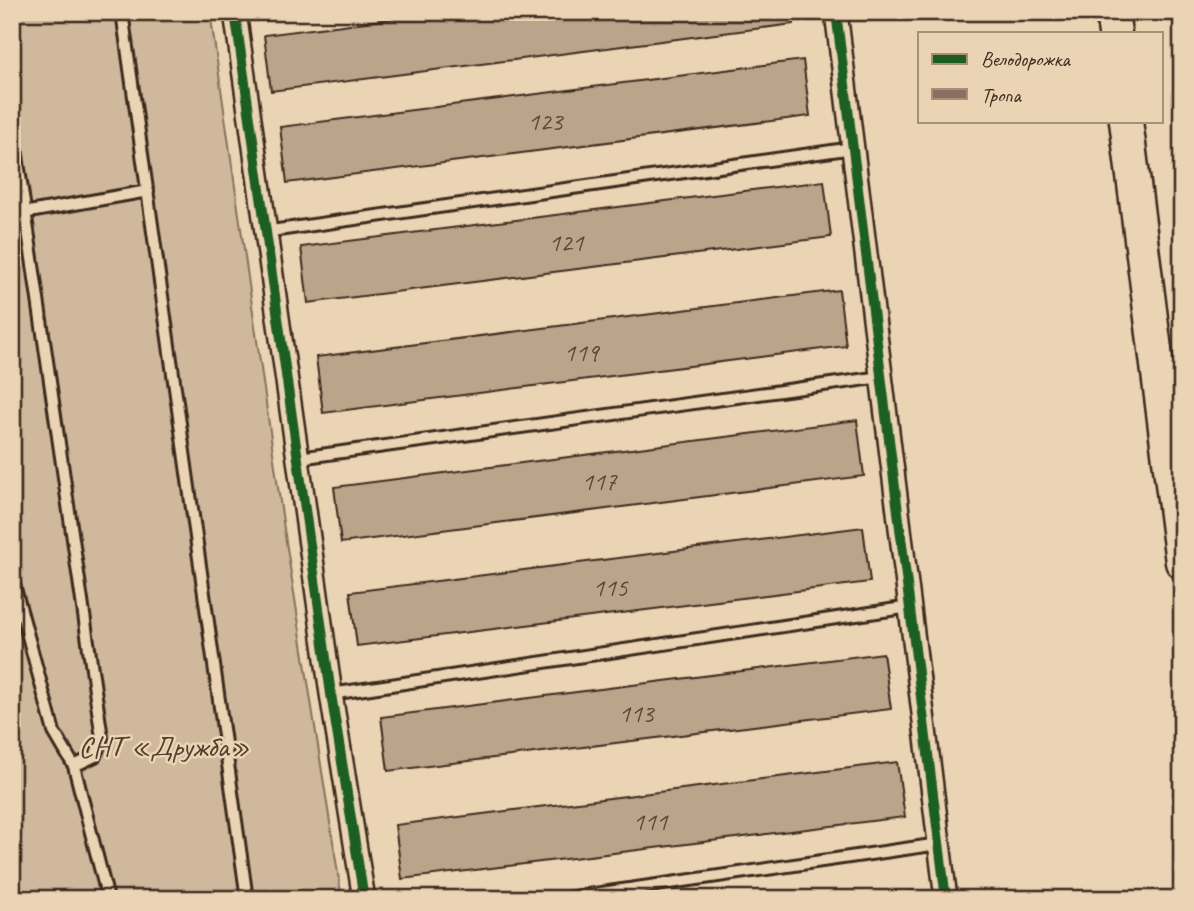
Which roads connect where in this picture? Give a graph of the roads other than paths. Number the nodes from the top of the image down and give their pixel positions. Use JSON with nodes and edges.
{"nodes":[{"id":1,"x":122,"y":12,"type":"edge"},
{"id":2,"x":235,"y":12,"type":"edge"},
{"id":3,"x":836,"y":12,"type":"edge"},
{"id":4,"x":1112,"y":12,"type":"edge"},
{"id":5,"x":1115,"y":32,"type":"edge"},
{"id":6,"x":12,"y":121,"type":"edge"},
{"id":7,"x":1126,"y":122,"type":"edge"},
{"id":8,"x":853,"y":148,"type":"junction"},
{"id":9,"x":148,"y":191,"type":"junction"},
{"id":10,"x":26,"y":213,"type":"junction"},
{"id":11,"x":12,"y":215,"type":"edge"},
{"id":12,"x":264,"y":232,"type":"junction"},
{"id":13,"x":881,"y":377,"type":"junction"},
{"id":14,"x":299,"y":458,"type":"junction"},
{"id":15,"x":1182,"y":562,"type":"edge"},
{"id":16,"x":12,"y":577,"type":"edge"},
{"id":17,"x":910,"y":607,"type":"junction"},
{"id":18,"x":331,"y":694,"type":"junction"},
{"id":19,"x":74,"y":766,"type":"junction"},
{"id":20,"x":939,"y":844,"type":"junction"},
{"id":21,"x":108,"y":899,"type":"edge"},
{"id":22,"x":247,"y":899,"type":"edge"},
{"id":23,"x":364,"y":899,"type":"edge"},
{"id":24,"x":560,"y":899,"type":"edge"},
{"id":25,"x":946,"y":899,"type":"edge"}],
"edges":[{"from":1,"to":9,"type":"lane"},
{"from":2,"to":12,"type":"street"},
{"from":3,"to":8,"type":"street"},
{"from":4,"to":5,"type":"main road"},
{"from":6,"to":10,"type":"lane"},
{"from":7,"to":15,"type":"main road"},
{"from":8,"to":12,"type":"lane"},
{"from":8,"to":13,"type":"street"},
{"from":9,"to":10,"type":"lane"},
{"from":9,"to":22,"type":"lane"},
{"from":10,"to":11,"type":"lane"},
{"from":10,"to":19,"type":"lane"},
{"from":12,"to":14,"type":"street"},
{"from":13,"to":14,"type":"lane"},
{"from":13,"to":17,"type":"street"},
{"from":14,"to":18,"type":"street"},
{"from":16,"to":19,"type":"lane"},
{"from":17,"to":18,"type":"lane"},
{"from":17,"to":20,"type":"street"},
{"from":18,"to":23,"type":"street"},
{"from":19,"to":21,"type":"lane"},
{"from":20,"to":24,"type":"lane"},
{"from":20,"to":25,"type":"street"}]}
